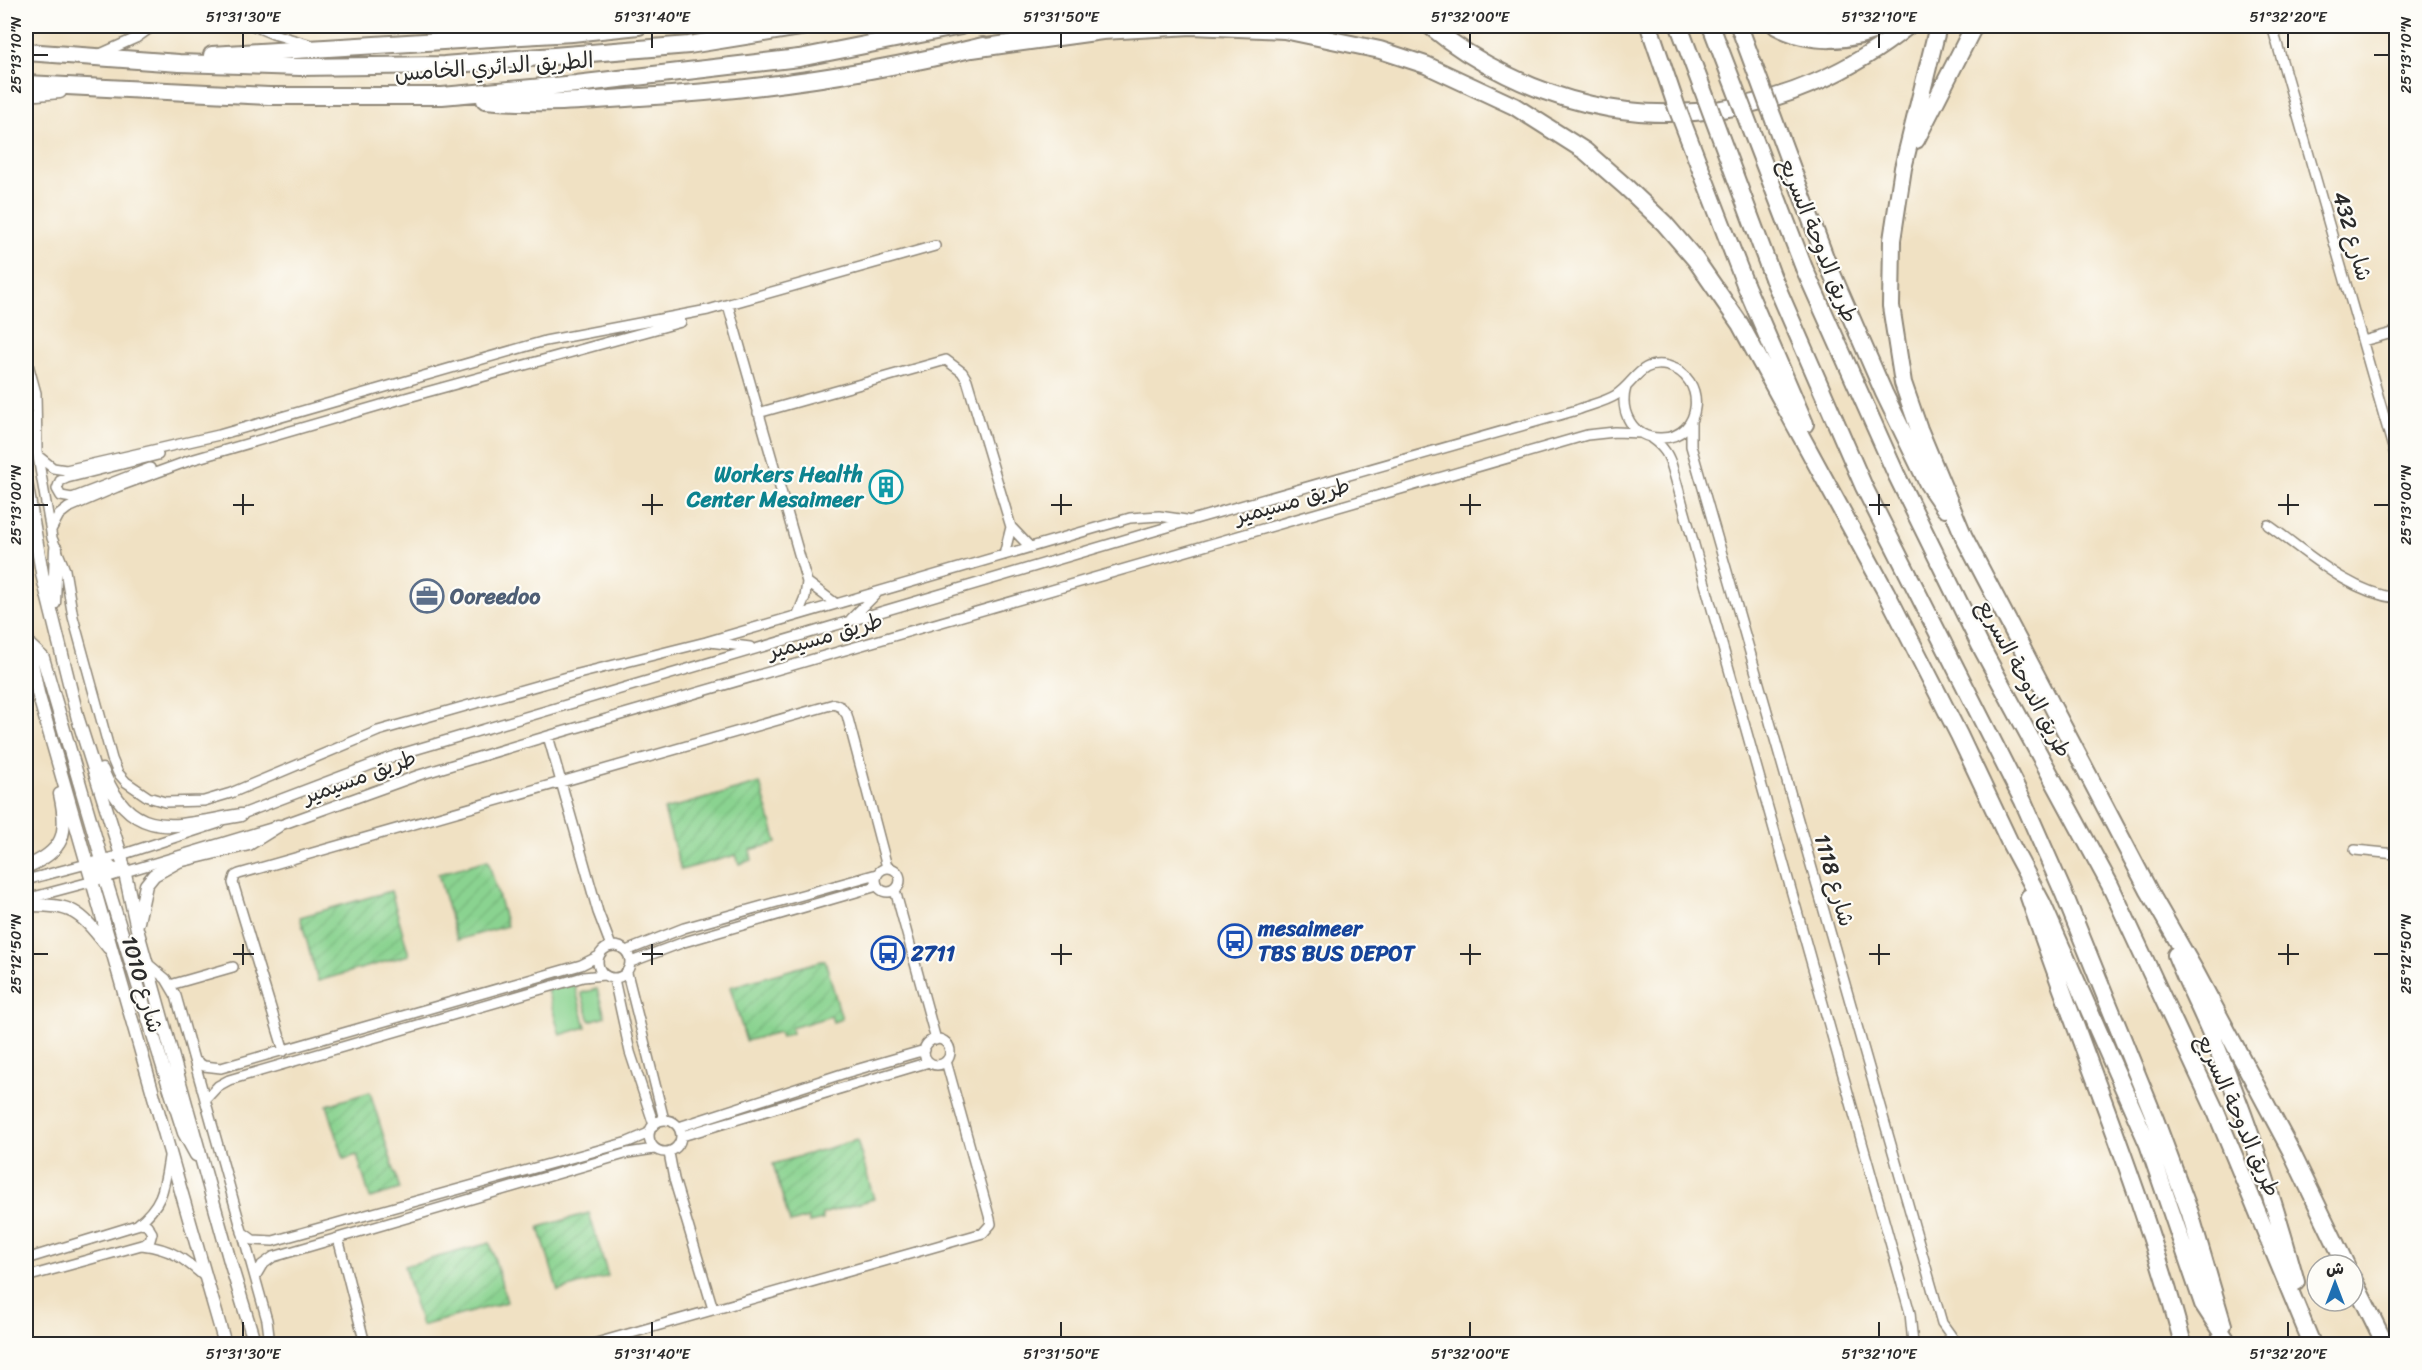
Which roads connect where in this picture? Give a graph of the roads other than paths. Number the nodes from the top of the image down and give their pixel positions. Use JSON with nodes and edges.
{"nodes":[{"id":1,"x":153,"y":26,"type":"edge"},
{"id":2,"x":254,"y":26,"type":"edge"},
{"id":3,"x":639,"y":26,"type":"edge"},
{"id":4,"x":807,"y":26,"type":"edge"},
{"id":5,"x":961,"y":26,"type":"edge"},
{"id":6,"x":1063,"y":26,"type":"edge"},
{"id":7,"x":1430,"y":26,"type":"edge"},
{"id":8,"x":1648,"y":26,"type":"edge"},
{"id":9,"x":1678,"y":26,"type":"edge"},
{"id":10,"x":1711,"y":26,"type":"edge"},
{"id":11,"x":1739,"y":26,"type":"edge"},
{"id":12,"x":1776,"y":26,"type":"edge"},
{"id":13,"x":1884,"y":26,"type":"edge"},
{"id":14,"x":1908,"y":26,"type":"edge"},
{"id":15,"x":1938,"y":26,"type":"edge"},
{"id":16,"x":1974,"y":26,"type":"edge"},
{"id":17,"x":2272,"y":26,"type":"edge"},
{"id":18,"x":319,"y":47,"type":"junction"},
{"id":19,"x":972,"y":49,"type":"junction"},
{"id":20,"x":26,"y":52,"type":"edge"},
{"id":21,"x":91,"y":58,"type":"junction"},
{"id":22,"x":130,"y":61,"type":"junction"},
{"id":23,"x":26,"y":84,"type":"edge"},
{"id":24,"x":94,"y":89,"type":"junction"},
{"id":25,"x":26,"y":95,"type":"edge"},
{"id":26,"x":442,"y":96,"type":"junction"},
{"id":27,"x":1903,"y":168,"type":"junction"},
{"id":28,"x":935,"y":246,"type":"dead end"},
{"id":29,"x":728,"y":305,"type":"junction"},
{"id":30,"x":708,"y":310,"type":"junction"},
{"id":31,"x":2397,"y":332,"type":"edge"},
{"id":32,"x":2363,"y":341,"type":"junction"},
{"id":33,"x":26,"y":357,"type":"edge"},
{"id":34,"x":1626,"y":387,"type":"junction"},
{"id":35,"x":758,"y":413,"type":"junction"},
{"id":36,"x":1691,"y":422,"type":"junction"},
{"id":37,"x":1645,"y":435,"type":"junction"},
{"id":38,"x":188,"y":443,"type":"junction"},
{"id":39,"x":38,"y":456,"type":"junction"},
{"id":40,"x":2396,"y":456,"type":"edge"},
{"id":41,"x":190,"y":460,"type":"junction"},
{"id":42,"x":26,"y":482,"type":"edge"},
{"id":43,"x":1188,"y":521,"type":"junction"},
{"id":44,"x":2268,"y":525,"type":"dead end"},
{"id":45,"x":1011,"y":527,"type":"junction"},
{"id":46,"x":51,"y":531,"type":"junction"},
{"id":47,"x":1964,"y":537,"type":"junction"},
{"id":48,"x":1856,"y":540,"type":"junction"},
{"id":49,"x":1030,"y":547,"type":"junction"},
{"id":50,"x":56,"y":549,"type":"junction"},
{"id":51,"x":1004,"y":555,"type":"junction"},
{"id":52,"x":807,"y":582,"type":"junction"},
{"id":53,"x":879,"y":591,"type":"junction"},
{"id":54,"x":2397,"y":598,"type":"edge"},
{"id":55,"x":835,"y":603,"type":"junction"},
{"id":56,"x":798,"y":614,"type":"junction"},
{"id":57,"x":54,"y":619,"type":"junction"},
{"id":58,"x":849,"y":620,"type":"junction"},
{"id":59,"x":27,"y":639,"type":"edge"},
{"id":60,"x":706,"y":642,"type":"junction"},
{"id":61,"x":755,"y":648,"type":"junction"},
{"id":62,"x":38,"y":693,"type":"junction"},
{"id":63,"x":78,"y":718,"type":"junction"},
{"id":64,"x":548,"y":736,"type":"junction"},
{"id":65,"x":562,"y":782,"type":"junction"},
{"id":66,"x":241,"y":815,"type":"junction"},
{"id":67,"x":278,"y":826,"type":"junction"},
{"id":68,"x":2010,"y":843,"type":"junction"},
{"id":69,"x":2355,"y":850,"type":"dead end"},
{"id":70,"x":2397,"y":854,"type":"edge"},
{"id":71,"x":121,"y":855,"type":"junction"},
{"id":72,"x":102,"y":860,"type":"junction"},
{"id":73,"x":87,"y":864,"type":"junction"},
{"id":74,"x":26,"y":867,"type":"edge"},
{"id":75,"x":887,"y":867,"type":"junction"},
{"id":76,"x":124,"y":872,"type":"junction"},
{"id":77,"x":877,"y":874,"type":"junction"},
{"id":78,"x":99,"y":879,"type":"junction"},
{"id":79,"x":26,"y":880,"type":"edge"},
{"id":80,"x":877,"y":886,"type":"junction"},
{"id":81,"x":894,"y":890,"type":"junction"},
{"id":82,"x":2149,"y":891,"type":"junction"},
{"id":83,"x":26,"y":899,"type":"edge"},
{"id":84,"x":26,"y":905,"type":"edge"},
{"id":85,"x":137,"y":929,"type":"junction"},
{"id":86,"x":612,"y":946,"type":"junction"},
{"id":87,"x":112,"y":951,"type":"junction"},
{"id":88,"x":626,"y":951,"type":"junction"},
{"id":89,"x":599,"y":957,"type":"junction"},
{"id":90,"x":631,"y":962,"type":"junction"},
{"id":91,"x":147,"y":963,"type":"junction"},
{"id":92,"x":233,"y":967,"type":"dead end"},
{"id":93,"x":627,"y":973,"type":"junction"},
{"id":94,"x":604,"y":975,"type":"junction"},
{"id":95,"x":614,"y":979,"type":"junction"},
{"id":96,"x":170,"y":985,"type":"junction"},
{"id":97,"x":936,"y":1040,"type":"junction"},
{"id":98,"x":925,"y":1050,"type":"junction"},
{"id":99,"x":284,"y":1051,"type":"junction"},
{"id":100,"x":194,"y":1060,"type":"junction"},
{"id":101,"x":946,"y":1061,"type":"junction"},
{"id":102,"x":929,"y":1062,"type":"junction"},
{"id":103,"x":225,"y":1067,"type":"junction"},
{"id":104,"x":228,"y":1080,"type":"junction"},
{"id":105,"x":205,"y":1100,"type":"junction"},
{"id":106,"x":664,"y":1120,"type":"junction"},
{"id":107,"x":651,"y":1129,"type":"junction"},
{"id":108,"x":680,"y":1132,"type":"junction"},
{"id":109,"x":654,"y":1149,"type":"junction"},
{"id":110,"x":669,"y":1152,"type":"junction"},
{"id":111,"x":170,"y":1155,"type":"junction"},
{"id":112,"x":203,"y":1166,"type":"junction"},
{"id":113,"x":137,"y":1225,"type":"junction"},
{"id":114,"x":242,"y":1233,"type":"junction"},
{"id":115,"x":339,"y":1238,"type":"junction"},
{"id":116,"x":278,"y":1240,"type":"junction"},
{"id":117,"x":142,"y":1245,"type":"junction"},
{"id":118,"x":2340,"y":1253,"type":"edge"},
{"id":119,"x":280,"y":1255,"type":"junction"},
{"id":120,"x":26,"y":1258,"type":"edge"},
{"id":121,"x":26,"y":1277,"type":"edge"},
{"id":122,"x":205,"y":1277,"type":"junction"},
{"id":123,"x":255,"y":1277,"type":"junction"},
{"id":124,"x":2365,"y":1303,"type":"edge"},
{"id":125,"x":713,"y":1309,"type":"junction"},
{"id":126,"x":225,"y":1344,"type":"edge"},
{"id":127,"x":255,"y":1344,"type":"edge"},
{"id":128,"x":270,"y":1344,"type":"edge"},
{"id":129,"x":365,"y":1344,"type":"edge"},
{"id":130,"x":593,"y":1344,"type":"edge"},
{"id":131,"x":1913,"y":1344,"type":"edge"},
{"id":132,"x":1957,"y":1344,"type":"edge"},
{"id":133,"x":2183,"y":1344,"type":"edge"},
{"id":134,"x":2229,"y":1344,"type":"edge"},
{"id":135,"x":2312,"y":1344,"type":"edge"},
{"id":136,"x":2385,"y":1344,"type":"edge"}],
"edges":[{"from":1,"to":21,"type":"street"},
{"from":2,"to":18,"type":"street"},
{"from":3,"to":18,"type":"highway"},
{"from":4,"to":22,"type":"highway","name":"الطريق الدائري الخامس"},
{"from":5,"to":26,"type":"highway","name":"الطريق الدائري الخامس"},
{"from":6,"to":19,"type":"highway"},
{"from":7,"to":14,"type":"highway"},
{"from":8,"to":48,"type":"highway","bridge":true},
{"from":9,"to":134,"type":"highway","bridge":true},
{"from":10,"to":135,"type":"highway","name":"طريق الدوحة السريع","bridge":true},
{"from":11,"to":47,"type":"highway","bridge":true},
{"from":12,"to":13,"type":"highway"},
{"from":15,"to":27,"type":"highway"},
{"from":16,"to":27,"type":"highway"},
{"from":17,"to":32,"type":"street","name":"شارع 432"},
{"from":18,"to":22,"type":"highway"},
{"from":19,"to":26,"type":"highway"},
{"from":19,"to":48,"type":"highway"},
{"from":20,"to":21,"type":"highway","name":"الطريق الدائري الخامس"},
{"from":21,"to":22,"type":"highway","name":"الطريق الدائري الخامس"},
{"from":23,"to":24,"type":"highway","name":"الطريق الدائري الخامس"},
{"from":24,"to":25,"type":"street"},
{"from":24,"to":26,"type":"highway","name":"الطريق الدائري الخامس"},
{"from":27,"to":47,"type":"highway"},
{"from":28,"to":29,"type":"street"},
{"from":29,"to":30,"type":"street"},
{"from":29,"to":35,"type":"street"},
{"from":30,"to":38,"type":"street"},
{"from":30,"to":41,"type":"street"},
{"from":31,"to":32,"type":"street"},
{"from":32,"to":40,"type":"street","name":"شارع 432"},
{"from":33,"to":39,"type":"street"},
{"from":34,"to":36,"type":"street"},
{"from":34,"to":37,"type":"street"},
{"from":34,"to":43,"type":"street","name":"طريق مسيمير"},
{"from":35,"to":45,"type":"street"},
{"from":35,"to":52,"type":"street"},
{"from":36,"to":37,"type":"street"},
{"from":36,"to":132,"type":"street","name":"شارع 1118"},
{"from":37,"to":64,"type":"street","name":"طريق مسيمير"},
{"from":37,"to":131,"type":"street","name":"شارع 1118"},
{"from":38,"to":39,"type":"street"},
{"from":38,"to":41,"type":"street"},
{"from":39,"to":46,"type":"street"},
{"from":41,"to":46,"type":"street"},
{"from":42,"to":57,"type":"street","name":"شارع 1010"},
{"from":43,"to":49,"type":"street"},
{"from":43,"to":58,"type":"street","name":"طريق مسيمير"},
{"from":44,"to":54,"type":"street"},
{"from":45,"to":49,"type":"street"},
{"from":45,"to":51,"type":"street"},
{"from":46,"to":50,"type":"street"},
{"from":47,"to":82,"type":"highway"},
{"from":48,"to":68,"type":"highway"},
{"from":49,"to":51,"type":"street"},
{"from":50,"to":57,"type":"street"},
{"from":50,"to":60,"type":"street"},
{"from":51,"to":53,"type":"street"},
{"from":52,"to":55,"type":"street"},
{"from":52,"to":56,"type":"street"},
{"from":53,"to":55,"type":"street"},
{"from":53,"to":58,"type":"street"},
{"from":55,"to":56,"type":"street"},
{"from":56,"to":60,"type":"street"},
{"from":57,"to":63,"type":"street","name":"شارع 1010"},
{"from":58,"to":61,"type":"street","name":"طريق مسيمير"},
{"from":59,"to":62,"type":"street","name":"شارع 1010"},
{"from":59,"to":72,"type":"street"},
{"from":60,"to":61,"type":"street"},
{"from":61,"to":66,"type":"street","name":"طريق مسيمير"},
{"from":62,"to":73,"type":"street","name":"شارع 1010"},
{"from":62,"to":74,"type":"street"},
{"from":63,"to":66,"type":"street"},
{"from":63,"to":71,"type":"street","name":"شارع 1010"},
{"from":64,"to":65,"type":"street"},
{"from":64,"to":67,"type":"street","name":"طريق مسيمير"},
{"from":65,"to":75,"type":"street"},
{"from":65,"to":86,"type":"street"},
{"from":65,"to":99,"type":"street"},
{"from":66,"to":71,"type":"street","name":"طريق مسيمير"},
{"from":67,"to":76,"type":"street","name":"طريق مسيمير"},
{"from":67,"to":85,"type":"street"},
{"from":68,"to":133,"type":"highway"},
{"from":68,"to":134,"type":"highway"},
{"from":69,"to":70,"type":"street"},
{"from":71,"to":72,"type":"street","name":"طريق مسيمير"},
{"from":71,"to":76,"type":"street","name":"شارع 1010"},
{"from":72,"to":73,"type":"street","name":"طريق مسيمير"},
{"from":72,"to":76,"type":"street"},
{"from":73,"to":78,"type":"street","name":"شارع 1010"},
{"from":73,"to":79,"type":"street","name":"طريق مسيمير"},
{"from":75,"to":77,"type":"street"},
{"from":75,"to":81,"type":"street"},
{"from":76,"to":78,"type":"street","name":"طريق مسيمير"},
{"from":76,"to":85,"type":"street","name":"شارع 1010"},
{"from":77,"to":80,"type":"street"},
{"from":77,"to":88,"type":"street"},
{"from":78,"to":83,"type":"street","name":"طريق مسيمير"},
{"from":78,"to":87,"type":"street","name":"شارع 1010"},
{"from":78,"to":112,"type":"street"},
{"from":80,"to":81,"type":"street"},
{"from":80,"to":90,"type":"street"},
{"from":81,"to":97,"type":"street"},
{"from":82,"to":118,"type":"highway"},
{"from":82,"to":135,"type":"highway"},
{"from":84,"to":87,"type":"street"},
{"from":85,"to":91,"type":"street","name":"شارع 1010"},
{"from":86,"to":88,"type":"street"},
{"from":86,"to":89,"type":"street"},
{"from":87,"to":111,"type":"street","name":"شارع 1010"},
{"from":88,"to":90,"type":"street"},
{"from":89,"to":94,"type":"street"},
{"from":89,"to":99,"type":"street"},
{"from":90,"to":93,"type":"street"},
{"from":91,"to":96,"type":"street","name":"شارع 1010"},
{"from":91,"to":112,"type":"street","name":"شارع 1010"},
{"from":92,"to":96,"type":"street"},
{"from":93,"to":95,"type":"street"},
{"from":93,"to":106,"type":"street"},
{"from":94,"to":95,"type":"street"},
{"from":94,"to":104,"type":"street"},
{"from":95,"to":107,"type":"street"},
{"from":96,"to":100,"type":"street","name":"شارع 1010"},
{"from":97,"to":98,"type":"street"},
{"from":97,"to":101,"type":"street"},
{"from":98,"to":102,"type":"street"},
{"from":98,"to":108,"type":"street"},
{"from":99,"to":103,"type":"street"},
{"from":100,"to":103,"type":"street"},
{"from":100,"to":105,"type":"street","name":"شارع 1010"},
{"from":101,"to":102,"type":"street"},
{"from":101,"to":125,"type":"street"},
{"from":102,"to":108,"type":"street"},
{"from":103,"to":104,"type":"street"},
{"from":104,"to":105,"type":"street"},
{"from":105,"to":114,"type":"street","name":"شارع 1010"},
{"from":106,"to":107,"type":"street"},
{"from":106,"to":108,"type":"street"},
{"from":107,"to":109,"type":"street"},
{"from":107,"to":116,"type":"street"},
{"from":108,"to":110,"type":"street"},
{"from":109,"to":110,"type":"street"},
{"from":109,"to":115,"type":"street"},
{"from":110,"to":125,"type":"street"},
{"from":111,"to":113,"type":"street"},
{"from":111,"to":122,"type":"street","name":"شارع 1010"},
{"from":112,"to":127,"type":"street","name":"شارع 1010"},
{"from":113,"to":117,"type":"street"},
{"from":113,"to":120,"type":"street"},
{"from":114,"to":116,"type":"street"},
{"from":114,"to":123,"type":"street","name":"شارع 1010"},
{"from":115,"to":119,"type":"street"},
{"from":115,"to":129,"type":"street"},
{"from":116,"to":119,"type":"street"},
{"from":117,"to":121,"type":"street"},
{"from":117,"to":122,"type":"street"},
{"from":119,"to":123,"type":"street"},
{"from":122,"to":126,"type":"street","name":"شارع 1010"},
{"from":123,"to":128,"type":"street","name":"شارع 1010"},
{"from":124,"to":136,"type":"highway"},
{"from":125,"to":130,"type":"street"}]}
